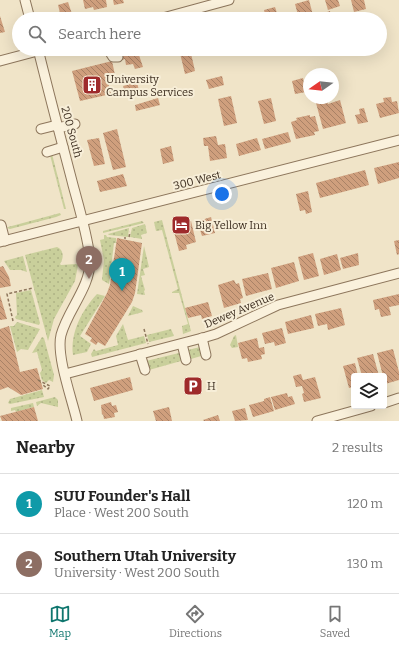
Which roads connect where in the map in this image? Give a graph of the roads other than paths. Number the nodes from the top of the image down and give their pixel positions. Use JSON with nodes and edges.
{"nodes":[{"id":1,"x":25,"y":0,"type":"edge"},
{"id":2,"x":229,"y":0,"type":"edge"},
{"id":3,"x":28,"y":12,"type":"edge"},
{"id":4,"x":185,"y":12,"type":"edge"},
{"id":5,"x":18,"y":56,"type":"edge"},
{"id":6,"x":41,"y":56,"type":"edge"},
{"id":7,"x":113,"y":56,"type":"edge"},
{"id":8,"x":118,"y":57,"type":"dead end"},
{"id":9,"x":0,"y":61,"type":"edge"},
{"id":10,"x":75,"y":124,"type":"dead end"},
{"id":11,"x":58,"y":126,"type":"junction"},
{"id":12,"x":41,"y":129,"type":"dead end"},
{"id":13,"x":399,"y":140,"type":"edge"},
{"id":14,"x":63,"y":148,"type":"junction"},
{"id":15,"x":47,"y":152,"type":"dead end"},
{"id":16,"x":82,"y":222,"type":"junction"},
{"id":17,"x":1,"y":225,"type":"edge"},
{"id":18,"x":2,"y":242,"type":"edge"},
{"id":19,"x":399,"y":273,"type":"edge"},
{"id":20,"x":202,"y":338,"type":"junction"},
{"id":21,"x":182,"y":344,"type":"junction"},
{"id":22,"x":140,"y":354,"type":"junction"},
{"id":23,"x":206,"y":355,"type":"dead end"},
{"id":24,"x":186,"y":360,"type":"dead end"},
{"id":25,"x":145,"y":370,"type":"dead end"},
{"id":26,"x":65,"y":374,"type":"junction"},
{"id":27,"x":399,"y":398,"type":"edge"},
{"id":28,"x":387,"y":401,"type":"edge"},
{"id":29,"x":360,"y":409,"type":"edge"},
{"id":30,"x":77,"y":421,"type":"edge"},
{"id":31,"x":317,"y":421,"type":"edge"}],
"edges":[{"from":1,"to":3,"type":"street"},
{"from":2,"to":4,"type":"street"},
{"from":5,"to":9,"type":"street"},
{"from":6,"to":11,"type":"street","name":"200 South"},
{"from":7,"to":8,"type":"street"},
{"from":10,"to":11,"type":"street"},
{"from":11,"to":12,"type":"street"},
{"from":11,"to":14,"type":"street","name":"200 South"},
{"from":13,"to":16,"type":"street","name":"300 West"},
{"from":14,"to":15,"type":"street"},
{"from":14,"to":16,"type":"street","name":"200 South"},
{"from":16,"to":18,"type":"street","name":"300 West"},
{"from":16,"to":26,"type":"street","name":"200 South"},
{"from":17,"to":18,"type":"street"},
{"from":19,"to":20,"type":"street","name":"Dewey Avenue"},
{"from":20,"to":21,"type":"street","name":"Dewey Avenue"},
{"from":20,"to":23,"type":"street"},
{"from":21,"to":22,"type":"street","name":"Dewey Avenue"},
{"from":21,"to":24,"type":"street"},
{"from":22,"to":25,"type":"street"},
{"from":22,"to":26,"type":"street","name":"Dewey Avenue"},
{"from":26,"to":30,"type":"street"},
{"from":27,"to":28,"type":"street"},
{"from":29,"to":31,"type":"street"}]}
